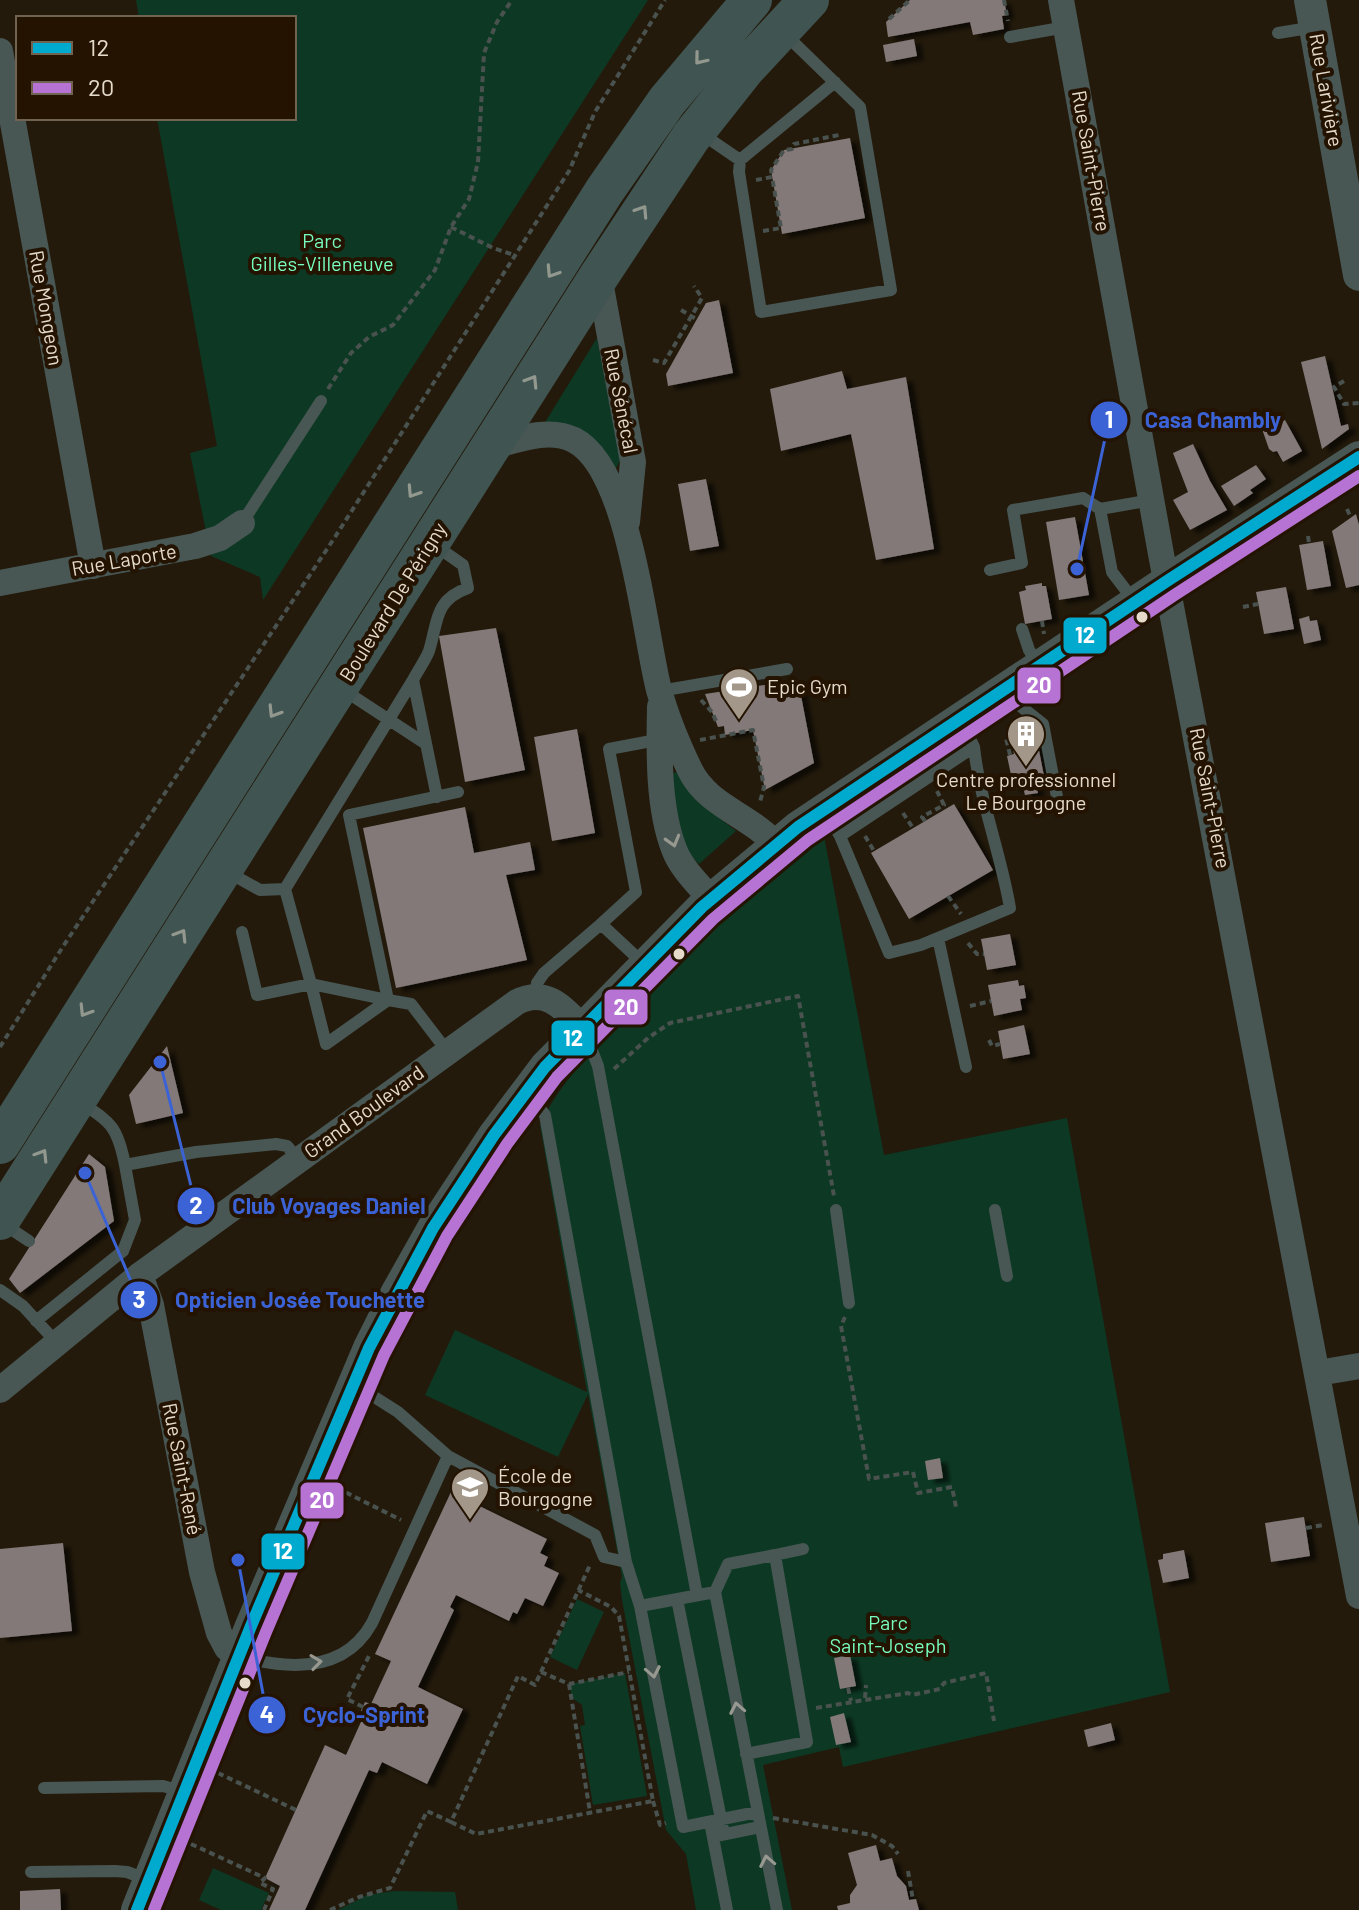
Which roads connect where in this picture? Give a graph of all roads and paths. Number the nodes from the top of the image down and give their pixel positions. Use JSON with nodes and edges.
{"nodes":[{"id":1,"x":512,"y":0,"type":"edge"},
{"id":2,"x":665,"y":0,"type":"edge"},
{"id":3,"x":752,"y":0,"type":"edge"},
{"id":4,"x":809,"y":0,"type":"edge"},
{"id":5,"x":900,"y":0,"type":"edge"},
{"id":6,"x":910,"y":0,"type":"edge"},
{"id":7,"x":1004,"y":0,"type":"edge"},
{"id":8,"x":1061,"y":0,"type":"edge"},
{"id":9,"x":905,"y":5,"type":"junction"},
{"id":10,"x":1312,"y":13,"type":"edge"},
{"id":11,"x":1007,"y":15,"type":"dead end"},
{"id":12,"x":889,"y":19,"type":"dead end"},
{"id":13,"x":1066,"y":27,"type":"junction"},
{"id":14,"x":780,"y":30,"type":"junction"},
{"id":15,"x":1278,"y":33,"type":"dead end"},
{"id":16,"x":1010,"y":37,"type":"dead end"},
{"id":17,"x":0,"y":51,"type":"edge"},
{"id":18,"x":835,"y":82,"type":"junction"},
{"id":19,"x":696,"y":130,"type":"junction"},
{"id":20,"x":839,"y":140,"type":"dead end"},
{"id":21,"x":740,"y":160,"type":"junction"},
{"id":22,"x":772,"y":177,"type":"junction"},
{"id":23,"x":750,"y":181,"type":"dead end"},
{"id":24,"x":451,"y":227,"type":"junction"},
{"id":25,"x":759,"y":231,"type":"dead end"},
{"id":26,"x":514,"y":255,"type":"junction"},
{"id":27,"x":1359,"y":275,"type":"edge"},
{"id":28,"x":599,"y":276,"type":"junction"},
{"id":29,"x":694,"y":286,"type":"dead end"},
{"id":30,"x":681,"y":310,"type":"dead end"},
{"id":31,"x":694,"y":318,"type":"junction"},
{"id":32,"x":653,"y":360,"type":"dead end"},
{"id":33,"x":1344,"y":381,"type":"dead end"},
{"id":34,"x":321,"y":401,"type":"joint"},
{"id":35,"x":1359,"y":403,"type":"edge"},
{"id":36,"x":490,"y":447,"type":"junction"},
{"id":37,"x":1359,"y":457,"type":"edge"},
{"id":38,"x":1152,"y":500,"type":"junction"},
{"id":39,"x":1100,"y":509,"type":"junction"},
{"id":40,"x":1347,"y":509,"type":"dead end"},
{"id":41,"x":1351,"y":518,"type":"dead end"},
{"id":42,"x":242,"y":523,"type":"joint"},
{"id":43,"x":626,"y":525,"type":"junction"},
{"id":44,"x":1308,"y":536,"type":"dead end"},
{"id":45,"x":431,"y":542,"type":"junction"},
{"id":46,"x":1309,"y":543,"type":"dead end"},
{"id":47,"x":93,"y":566,"type":"junction"},
{"id":48,"x":990,"y":570,"type":"dead end"},
{"id":49,"x":1167,"y":581,"type":"junction"},
{"id":50,"x":0,"y":583,"type":"edge"},
{"id":51,"x":1135,"y":602,"type":"junction"},
{"id":52,"x":1258,"y":604,"type":"dead end"},
{"id":53,"x":1243,"y":607,"type":"dead end"},
{"id":54,"x":1022,"y":629,"type":"dead end"},
{"id":55,"x":1039,"y":666,"type":"junction"},
{"id":56,"x":787,"y":669,"type":"dead end"},
{"id":57,"x":413,"y":680,"type":"junction"},
{"id":58,"x":339,"y":687,"type":"junction"},
{"id":59,"x":1005,"y":689,"type":"junction"},
{"id":60,"x":660,"y":691,"type":"junction"},
{"id":61,"x":701,"y":700,"type":"dead end"},
{"id":62,"x":959,"y":719,"type":"junction"},
{"id":63,"x":389,"y":720,"type":"junction"},
{"id":64,"x":716,"y":721,"type":"dead end"},
{"id":65,"x":1021,"y":735,"type":"dead end"},
{"id":66,"x":678,"y":738,"type":"junction"},
{"id":67,"x":426,"y":744,"type":"junction"},
{"id":68,"x":974,"y":747,"type":"junction"},
{"id":69,"x":1010,"y":755,"type":"dead end"},
{"id":70,"x":458,"y":792,"type":"dead end"},
{"id":71,"x":437,"y":797,"type":"junction"},
{"id":72,"x":1058,"y":802,"type":"dead end"},
{"id":73,"x":760,"y":804,"type":"dead end"},
{"id":74,"x":944,"y":805,"type":"dead end"},
{"id":75,"x":336,"y":806,"type":"junction"},
{"id":76,"x":349,"y":815,"type":"junction"},
{"id":77,"x":925,"y":821,"type":"dead end"},
{"id":78,"x":832,"y":823,"type":"junction"},
{"id":79,"x":776,"y":845,"type":"junction"},
{"id":80,"x":223,"y":869,"type":"junction"},
{"id":81,"x":285,"y":889,"type":"junction"},
{"id":82,"x":948,"y":896,"type":"dead end"},
{"id":83,"x":711,"y":899,"type":"junction"},
{"id":84,"x":965,"y":920,"type":"dead end"},
{"id":85,"x":601,"y":924,"type":"junction"},
{"id":86,"x":242,"y":932,"type":"dead end"},
{"id":87,"x":938,"y":938,"type":"junction"},
{"id":88,"x":969,"y":946,"type":"dead end"},
{"id":89,"x":984,"y":954,"type":"dead end"},
{"id":90,"x":644,"y":964,"type":"junction"},
{"id":91,"x":311,"y":984,"type":"junction"},
{"id":92,"x":535,"y":996,"type":"junction"},
{"id":93,"x":388,"y":1000,"type":"junction"},
{"id":94,"x":991,"y":1001,"type":"dead end"},
{"id":95,"x":968,"y":1006,"type":"dead end"},
{"id":96,"x":582,"y":1027,"type":"junction"},
{"id":97,"x":989,"y":1040,"type":"dead end"},
{"id":98,"x":1000,"y":1044,"type":"dead end"},
{"id":99,"x":0,"y":1047,"type":"edge"},
{"id":100,"x":447,"y":1051,"type":"junction"},
{"id":101,"x":966,"y":1067,"type":"dead end"},
{"id":102,"x":600,"y":1074,"type":"junction"},
{"id":103,"x":526,"y":1091,"type":"junction"},
{"id":104,"x":77,"y":1100,"type":"junction"},
{"id":105,"x":0,"y":1144,"type":"edge"},
{"id":106,"x":298,"y":1159,"type":"junction"},
{"id":107,"x":125,"y":1165,"type":"junction"},
{"id":108,"x":836,"y":1210,"type":"joint"},
{"id":109,"x":995,"y":1210,"type":"dead end"},
{"id":110,"x":10,"y":1228,"type":"edge"},
{"id":111,"x":123,"y":1251,"type":"junction"},
{"id":112,"x":140,"y":1275,"type":"junction"},
{"id":113,"x":1007,"y":1276,"type":"dead end"},
{"id":114,"x":0,"y":1290,"type":"edge"},
{"id":115,"x":849,"y":1303,"type":"joint"},
{"id":116,"x":36,"y":1321,"type":"junction"},
{"id":117,"x":57,"y":1343,"type":"junction"},
{"id":118,"x":1359,"y":1366,"type":"edge"},
{"id":119,"x":1318,"y":1373,"type":"junction"},
{"id":120,"x":352,"y":1388,"type":"junction"},
{"id":121,"x":0,"y":1390,"type":"edge"},
{"id":122,"x":448,"y":1456,"type":"junction"},
{"id":123,"x":330,"y":1485,"type":"dead end"},
{"id":124,"x":956,"y":1507,"type":"dead end"},
{"id":125,"x":403,"y":1521,"type":"dead end"},
{"id":126,"x":1333,"y":1524,"type":"dead end"},
{"id":127,"x":1306,"y":1528,"type":"dead end"},
{"id":128,"x":803,"y":1549,"type":"dead end"},
{"id":129,"x":775,"y":1555,"type":"junction"},
{"id":130,"x":626,"y":1562,"type":"junction"},
{"id":131,"x":589,"y":1566,"type":"dead end"},
{"id":132,"x":578,"y":1590,"type":"junction"},
{"id":133,"x":715,"y":1592,"type":"junction"},
{"id":134,"x":697,"y":1595,"type":"junction"},
{"id":135,"x":1359,"y":1596,"type":"edge"},
{"id":136,"x":677,"y":1599,"type":"junction"},
{"id":137,"x":640,"y":1606,"type":"junction"},
{"id":138,"x":372,"y":1649,"type":"dead end"},
{"id":139,"x":239,"y":1656,"type":"junction"},
{"id":140,"x":541,"y":1672,"type":"junction"},
{"id":141,"x":629,"y":1672,"type":"junction"},
{"id":142,"x":569,"y":1684,"type":"junction"},
{"id":143,"x":866,"y":1685,"type":"dead end"},
{"id":144,"x":848,"y":1688,"type":"dead end"},
{"id":145,"x":865,"y":1699,"type":"junction"},
{"id":146,"x":873,"y":1700,"type":"junction"},
{"id":147,"x":851,"y":1701,"type":"junction"},
{"id":148,"x":831,"y":1705,"type":"dead end"},
{"id":149,"x":363,"y":1707,"type":"dead end"},
{"id":150,"x":874,"y":1708,"type":"dead end"},
{"id":151,"x":994,"y":1721,"type":"dead end"},
{"id":152,"x":746,"y":1754,"type":"junction"},
{"id":153,"x":217,"y":1772,"type":"dead end"},
{"id":154,"x":44,"y":1788,"type":"dead end"},
{"id":155,"x":185,"y":1792,"type":"junction"},
{"id":156,"x":653,"y":1801,"type":"junction"},
{"id":157,"x":296,"y":1810,"type":"dead end"},
{"id":158,"x":590,"y":1812,"type":"junction"},
{"id":159,"x":757,"y":1812,"type":"junction"},
{"id":160,"x":771,"y":1818,"type":"dead end"},
{"id":161,"x":715,"y":1820,"type":"junction"},
{"id":162,"x":451,"y":1822,"type":"junction"},
{"id":163,"x":673,"y":1822,"type":"dead end"},
{"id":164,"x":760,"y":1827,"type":"junction"},
{"id":165,"x":718,"y":1835,"type":"junction"},
{"id":166,"x":188,"y":1844,"type":"dead end"},
{"id":167,"x":898,"y":1854,"type":"dead end"},
{"id":168,"x":908,"y":1871,"type":"dead end"},
{"id":169,"x":31,"y":1872,"type":"dead end"},
{"id":170,"x":143,"y":1895,"type":"edge"},
{"id":171,"x":913,"y":1900,"type":"dead end"},
{"id":172,"x":264,"y":1910,"type":"edge"},
{"id":173,"x":330,"y":1910,"type":"edge"},
{"id":174,"x":727,"y":1910,"type":"edge"},
{"id":175,"x":777,"y":1910,"type":"edge"}],
"edges":[{"from":1,"to":24,"type":"path"},
{"from":2,"to":26,"type":"path"},
{"from":3,"to":105,"type":"main road","name":"Boulevard De Périgny","one_way":true},
{"from":4,"to":14,"type":"main road","name":"Boulevard De Périgny"},
{"from":5,"to":9,"type":"path"},
{"from":6,"to":9,"type":"path"},
{"from":7,"to":11,"type":"path"},
{"from":8,"to":13,"type":"street","name":"Rue Saint-Pierre"},
{"from":9,"to":12,"type":"path"},
{"from":10,"to":15,"type":"lane"},
{"from":10,"to":27,"type":"street","name":"Rue Larivière"},
{"from":13,"to":16,"type":"lane"},
{"from":13,"to":38,"type":"street","name":"Rue Saint-Pierre"},
{"from":14,"to":18,"type":"lane"},
{"from":14,"to":19,"type":"main road","name":"Boulevard De Périgny"},
{"from":17,"to":47,"type":"street","name":"Rue Mongeon"},
{"from":18,"to":21,"type":"lane"},
{"from":18,"to":21,"type":"lane"},
{"from":19,"to":21,"type":"lane"},
{"from":28,"to":19,"type":"main road","name":"Boulevard De Périgny","one_way":true},
{"from":20,"to":22,"type":"path"},
{"from":22,"to":23,"type":"path"},
{"from":22,"to":25,"type":"path"},
{"from":24,"to":26,"type":"path"},
{"from":24,"to":34,"type":"path"},
{"from":26,"to":99,"type":"path"},
{"from":36,"to":28,"type":"main road","name":"Boulevard De Périgny","one_way":true},
{"from":28,"to":43,"type":"street","name":"Rue Sénécal"},
{"from":29,"to":31,"type":"path"},
{"from":30,"to":31,"type":"path"},
{"from":31,"to":32,"type":"path"},
{"from":33,"to":35,"type":"path"},
{"from":34,"to":42,"type":"lane"},
{"from":36,"to":43,"type":"street","name":"Rue Sénécal"},
{"from":36,"to":45,"type":"main road","name":"Boulevard De Périgny"},
{"from":37,"to":49,"type":"street"},
{"from":38,"to":39,"type":"lane"},
{"from":38,"to":49,"type":"street","name":"Rue Saint-Pierre"},
{"from":39,"to":48,"type":"lane"},
{"from":39,"to":51,"type":"lane"},
{"from":40,"to":41,"type":"path"},
{"from":42,"to":47,"type":"street","name":"Rue Laporte"},
{"from":43,"to":60,"type":"street","name":"Rue Sénécal"},
{"from":44,"to":46,"type":"path"},
{"from":45,"to":57,"type":"lane"},
{"from":45,"to":58,"type":"main road","name":"Boulevard De Périgny"},
{"from":47,"to":50,"type":"street","name":"Rue Laporte"},
{"from":49,"to":51,"type":"street"},
{"from":49,"to":119,"type":"street","name":"Rue Saint-Pierre"},
{"from":51,"to":55,"type":"street"},
{"from":52,"to":53,"type":"path"},
{"from":54,"to":55,"type":"lane"},
{"from":55,"to":59,"type":"street"},
{"from":56,"to":60,"type":"lane"},
{"from":57,"to":63,"type":"lane"},
{"from":57,"to":67,"type":"lane"},
{"from":58,"to":63,"type":"lane"},
{"from":58,"to":80,"type":"main road","name":"Boulevard De Périgny"},
{"from":59,"to":62,"type":"street"},
{"from":59,"to":72,"type":"lane"},
{"from":60,"to":66,"type":"street","name":"Rue Sénécal"},
{"from":61,"to":64,"type":"path"},
{"from":62,"to":68,"type":"lane"},
{"from":62,"to":78,"type":"street"},
{"from":63,"to":67,"type":"lane"},
{"from":63,"to":75,"type":"lane"},
{"from":65,"to":69,"type":"path"},
{"from":66,"to":73,"type":"path"},
{"from":66,"to":79,"type":"street","name":"Rue Sénécal"},
{"from":66,"to":83,"type":"street","name":"Rue Sénécal","one_way":true},
{"from":66,"to":85,"type":"lane"},
{"from":67,"to":71,"type":"lane"},
{"from":68,"to":78,"type":"lane"},
{"from":68,"to":87,"type":"lane"},
{"from":70,"to":71,"type":"lane"},
{"from":71,"to":76,"type":"lane"},
{"from":74,"to":77,"type":"path"},
{"from":75,"to":76,"type":"lane"},
{"from":75,"to":81,"type":"lane"},
{"from":76,"to":93,"type":"lane"},
{"from":78,"to":79,"type":"street"},
{"from":78,"to":87,"type":"lane"},
{"from":79,"to":83,"type":"street"},
{"from":80,"to":81,"type":"lane"},
{"from":104,"to":80,"type":"main road","name":"Boulevard De Périgny","one_way":true},
{"from":81,"to":91,"type":"lane"},
{"from":82,"to":84,"type":"path"},
{"from":83,"to":90,"type":"street"},
{"from":85,"to":90,"type":"lane"},
{"from":85,"to":92,"type":"lane"},
{"from":86,"to":91,"type":"lane"},
{"from":87,"to":101,"type":"lane"},
{"from":88,"to":89,"type":"path"},
{"from":90,"to":96,"type":"street"},
{"from":91,"to":93,"type":"lane"},
{"from":91,"to":93,"type":"lane"},
{"from":92,"to":96,"type":"street"},
{"from":92,"to":100,"type":"street","name":"Grand Boulevard"},
{"from":93,"to":100,"type":"lane"},
{"from":94,"to":95,"type":"path"},
{"from":96,"to":102,"type":"lane"},
{"from":96,"to":103,"type":"street"},
{"from":97,"to":98,"type":"path"},
{"from":100,"to":106,"type":"street","name":"Grand Boulevard"},
{"from":102,"to":108,"type":"path"},
{"from":102,"to":134,"type":"lane"},
{"from":103,"to":120,"type":"street"},
{"from":103,"to":130,"type":"lane"},
{"from":104,"to":107,"type":"lane"},
{"from":110,"to":104,"type":"main road","name":"Boulevard De Périgny","one_way":true},
{"from":106,"to":107,"type":"lane"},
{"from":106,"to":112,"type":"street","name":"Grand Boulevard"},
{"from":107,"to":111,"type":"lane"},
{"from":108,"to":115,"type":"lane"},
{"from":109,"to":113,"type":"lane"},
{"from":111,"to":112,"type":"lane"},
{"from":111,"to":116,"type":"lane"},
{"from":112,"to":117,"type":"street","name":"Grand Boulevard"},
{"from":112,"to":139,"type":"street","name":"Rue Saint-René"},
{"from":114,"to":116,"type":"lane"},
{"from":115,"to":124,"type":"path"},
{"from":116,"to":117,"type":"lane"},
{"from":117,"to":121,"type":"street","name":"Grand Boulevard"},
{"from":118,"to":119,"type":"street"},
{"from":119,"to":135,"type":"street","name":"Rue Saint-Pierre"},
{"from":120,"to":122,"type":"lane"},
{"from":120,"to":139,"type":"street"},
{"from":122,"to":130,"type":"lane"},
{"from":139,"to":122,"type":"lane","one_way":true},
{"from":123,"to":125,"type":"path"},
{"from":126,"to":127,"type":"path"},
{"from":128,"to":129,"type":"lane"},
{"from":129,"to":133,"type":"lane"},
{"from":129,"to":152,"type":"lane"},
{"from":130,"to":137,"type":"lane"},
{"from":131,"to":132,"type":"path"},
{"from":132,"to":140,"type":"path"},
{"from":132,"to":141,"type":"path"},
{"from":133,"to":134,"type":"lane"},
{"from":152,"to":133,"type":"lane","one_way":true},
{"from":134,"to":136,"type":"lane"},
{"from":136,"to":137,"type":"lane"},
{"from":136,"to":161,"type":"lane"},
{"from":137,"to":161,"type":"lane","one_way":true},
{"from":138,"to":149,"type":"path"},
{"from":139,"to":155,"type":"street"},
{"from":140,"to":142,"type":"path"},
{"from":140,"to":162,"type":"path"},
{"from":141,"to":142,"type":"path"},
{"from":141,"to":156,"type":"path"},
{"from":142,"to":158,"type":"path"},
{"from":143,"to":145,"type":"path"},
{"from":144,"to":147,"type":"path"},
{"from":145,"to":146,"type":"path"},
{"from":145,"to":147,"type":"path"},
{"from":146,"to":150,"type":"path"},
{"from":146,"to":151,"type":"path"},
{"from":147,"to":148,"type":"path"},
{"from":152,"to":159,"type":"lane"},
{"from":153,"to":157,"type":"path"},
{"from":154,"to":155,"type":"lane"},
{"from":155,"to":170,"type":"street"},
{"from":156,"to":158,"type":"path"},
{"from":156,"to":163,"type":"path"},
{"from":158,"to":162,"type":"path"},
{"from":159,"to":161,"type":"lane"},
{"from":159,"to":164,"type":"lane"},
{"from":160,"to":167,"type":"path"},
{"from":161,"to":165,"type":"lane"},
{"from":162,"to":173,"type":"path"},
{"from":164,"to":165,"type":"lane"},
{"from":175,"to":164,"type":"lane","one_way":true},
{"from":165,"to":174,"type":"lane"},
{"from":166,"to":172,"type":"path"},
{"from":168,"to":171,"type":"path"},
{"from":169,"to":170,"type":"lane"}]}
